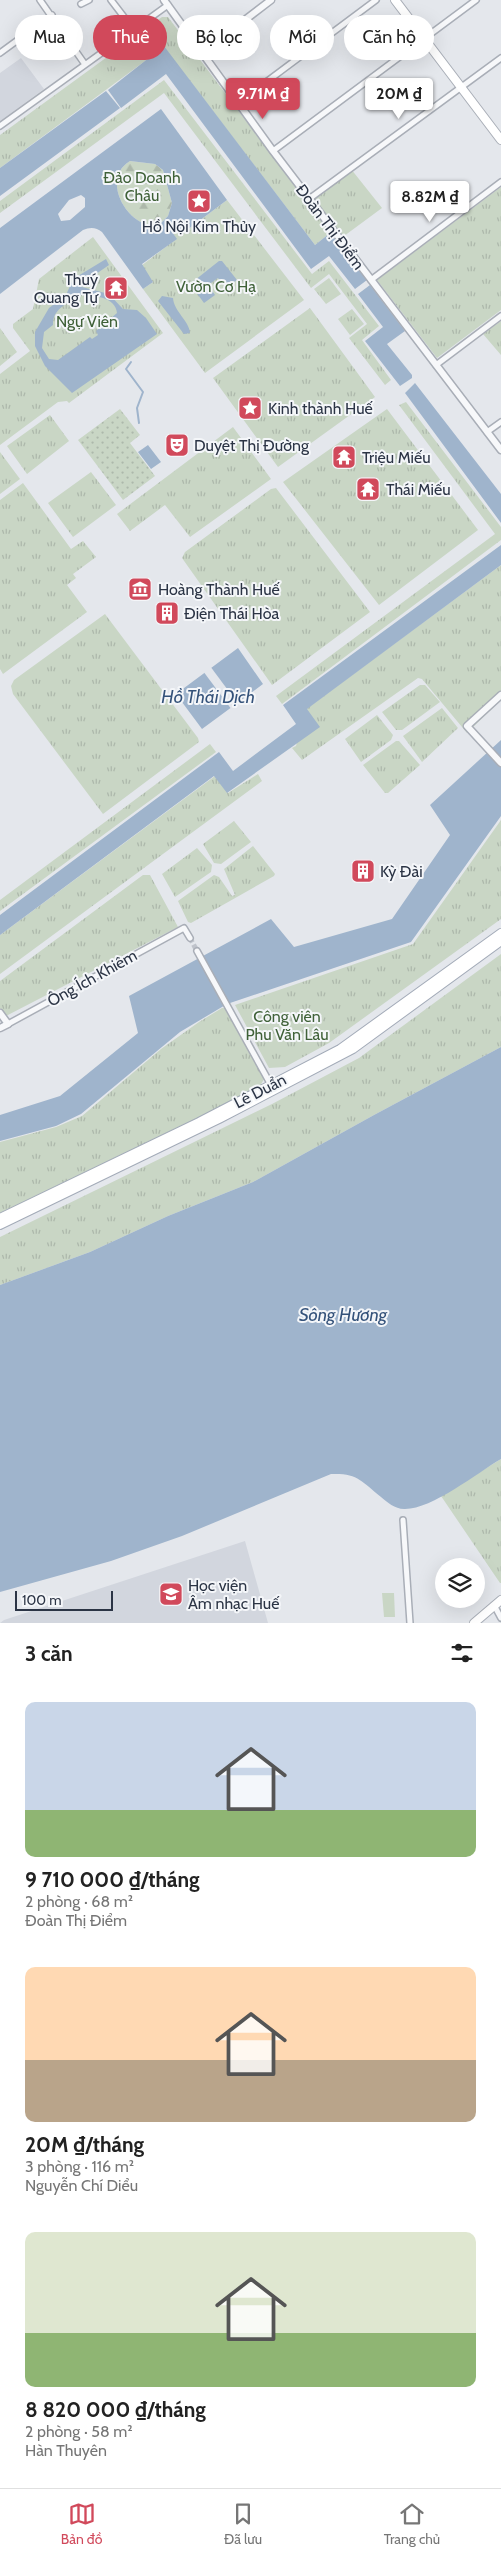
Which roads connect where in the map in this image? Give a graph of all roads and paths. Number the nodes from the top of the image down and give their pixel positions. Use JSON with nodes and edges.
{"nodes":[{"id":1,"x":40,"y":0,"type":"edge"},
{"id":2,"x":89,"y":0,"type":"edge"},
{"id":3,"x":111,"y":0,"type":"edge"},
{"id":4,"x":271,"y":0,"type":"edge"},
{"id":5,"x":376,"y":0,"type":"edge"},
{"id":6,"x":395,"y":0,"type":"edge"},
{"id":7,"x":476,"y":0,"type":"edge"},
{"id":8,"x":166,"y":2,"type":"edge"},
{"id":9,"x":81,"y":4,"type":"dead end"},
{"id":10,"x":51,"y":15,"type":"edge"},
{"id":11,"x":122,"y":15,"type":"edge"},
{"id":12,"x":151,"y":15,"type":"edge"},
{"id":13,"x":251,"y":15,"type":"edge"},
{"id":14,"x":406,"y":15,"type":"edge"},
{"id":15,"x":177,"y":17,"type":"edge"},
{"id":16,"x":434,"y":31,"type":"edge"},
{"id":17,"x":15,"y":42,"type":"edge"},
{"id":18,"x":434,"y":52,"type":"edge"},
{"id":19,"x":0,"y":53,"type":"edge"},
{"id":20,"x":93,"y":57,"type":"edge"},
{"id":21,"x":501,"y":58,"type":"edge"},
{"id":22,"x":82,"y":60,"type":"edge"},
{"id":23,"x":208,"y":60,"type":"edge"},
{"id":24,"x":395,"y":60,"type":"edge"},
{"id":25,"x":84,"y":63,"type":"junction"},
{"id":26,"x":461,"y":88,"type":"junction"},
{"id":27,"x":238,"y":103,"type":"junction"},
{"id":28,"x":0,"y":126,"type":"edge"},
{"id":29,"x":501,"y":140,"type":"edge"},
{"id":30,"x":273,"y":151,"type":"junction"},
{"id":31,"x":501,"y":182,"type":"edge"},
{"id":32,"x":308,"y":199,"type":"junction"},
{"id":33,"x":371,"y":280,"type":"junction"},
{"id":34,"x":501,"y":316,"type":"edge"},
{"id":35,"x":436,"y":365,"type":"junction"},
{"id":36,"x":501,"y":422,"type":"edge"},
{"id":37,"x":487,"y":432,"type":"junction"},
{"id":38,"x":501,"y":450,"type":"edge"},
{"id":39,"x":501,"y":695,"type":"edge"},
{"id":40,"x":501,"y":763,"type":"edge"},
{"id":41,"x":501,"y":933,"type":"edge"},
{"id":42,"x":190,"y":938,"type":"dead end"},
{"id":43,"x":501,"y":941,"type":"edge"},
{"id":44,"x":197,"y":951,"type":"tunnel mouth"},
{"id":45,"x":0,"y":1013,"type":"edge"},
{"id":46,"x":8,"y":1024,"type":"junction"},
{"id":47,"x":0,"y":1028,"type":"edge"},
{"id":48,"x":272,"y":1088,"type":"junction"},
{"id":49,"x":0,"y":1218,"type":"edge"},
{"id":50,"x":0,"y":1225,"type":"edge"},
{"id":51,"x":403,"y":1520,"type":"dead end"},
{"id":52,"x":501,"y":1600,"type":"edge"},
{"id":53,"x":494,"y":1606,"type":"junction"},
{"id":54,"x":501,"y":1618,"type":"edge"},
{"id":55,"x":410,"y":1623,"type":"edge"},
{"id":56,"x":474,"y":1623,"type":"edge"}],
"edges":[{"from":1,"to":10,"type":"street"},
{"from":2,"to":9,"type":"street"},
{"from":3,"to":11,"type":"street"},
{"from":4,"to":13,"type":"street"},
{"from":5,"to":27,"type":"street"},
{"from":6,"to":14,"type":"main road"},
{"from":7,"to":16,"type":"street"},
{"from":8,"to":12,"type":"street"},
{"from":8,"to":15,"type":"street","name":"Đoàn Thị Điểm"},
{"from":17,"to":19,"type":"street"},
{"from":18,"to":26,"type":"main road"},
{"from":20,"to":25,"type":"street"},
{"from":21,"to":26,"type":"street"},
{"from":22,"to":25,"type":"street"},
{"from":23,"to":27,"type":"street","name":"Đoàn Thị Điểm"},
{"from":24,"to":30,"type":"street"},
{"from":25,"to":28,"type":"street"},
{"from":26,"to":29,"type":"main road"},
{"from":26,"to":32,"type":"street"},
{"from":27,"to":30,"type":"street","name":"Đoàn Thị Điểm"},
{"from":30,"to":32,"type":"street","name":"Đoàn Thị Điểm"},
{"from":31,"to":33,"type":"street"},
{"from":32,"to":33,"type":"street","name":"Đoàn Thị Điểm"},
{"from":33,"to":35,"type":"street","name":"Đoàn Thị Điểm"},
{"from":34,"to":35,"type":"street"},
{"from":35,"to":37,"type":"street","name":"Đoàn Thị Điểm"},
{"from":36,"to":37,"type":"street"},
{"from":37,"to":38,"type":"street","name":"Đoàn Thị Điểm"},
{"from":39,"to":40,"type":"street"},
{"from":41,"to":48,"type":"main road","name":"Lê Duẩn"},
{"from":42,"to":46,"type":"street","name":"Ông Ích Khiêm"},
{"from":43,"to":48,"type":"main road","name":"Lê Duẩn"},
{"from":44,"to":48,"type":"street"},
{"from":45,"to":46,"type":"street"},
{"from":46,"to":47,"type":"street","name":"Ông Ích Khiêm"},
{"from":48,"to":49,"type":"main road","name":"Lê Duẩn"},
{"from":48,"to":50,"type":"main road","name":"Lê Duẩn"},
{"from":51,"to":55,"type":"street"},
{"from":52,"to":53,"type":"main road"},
{"from":53,"to":54,"type":"street"},
{"from":53,"to":56,"type":"main road"}]}
